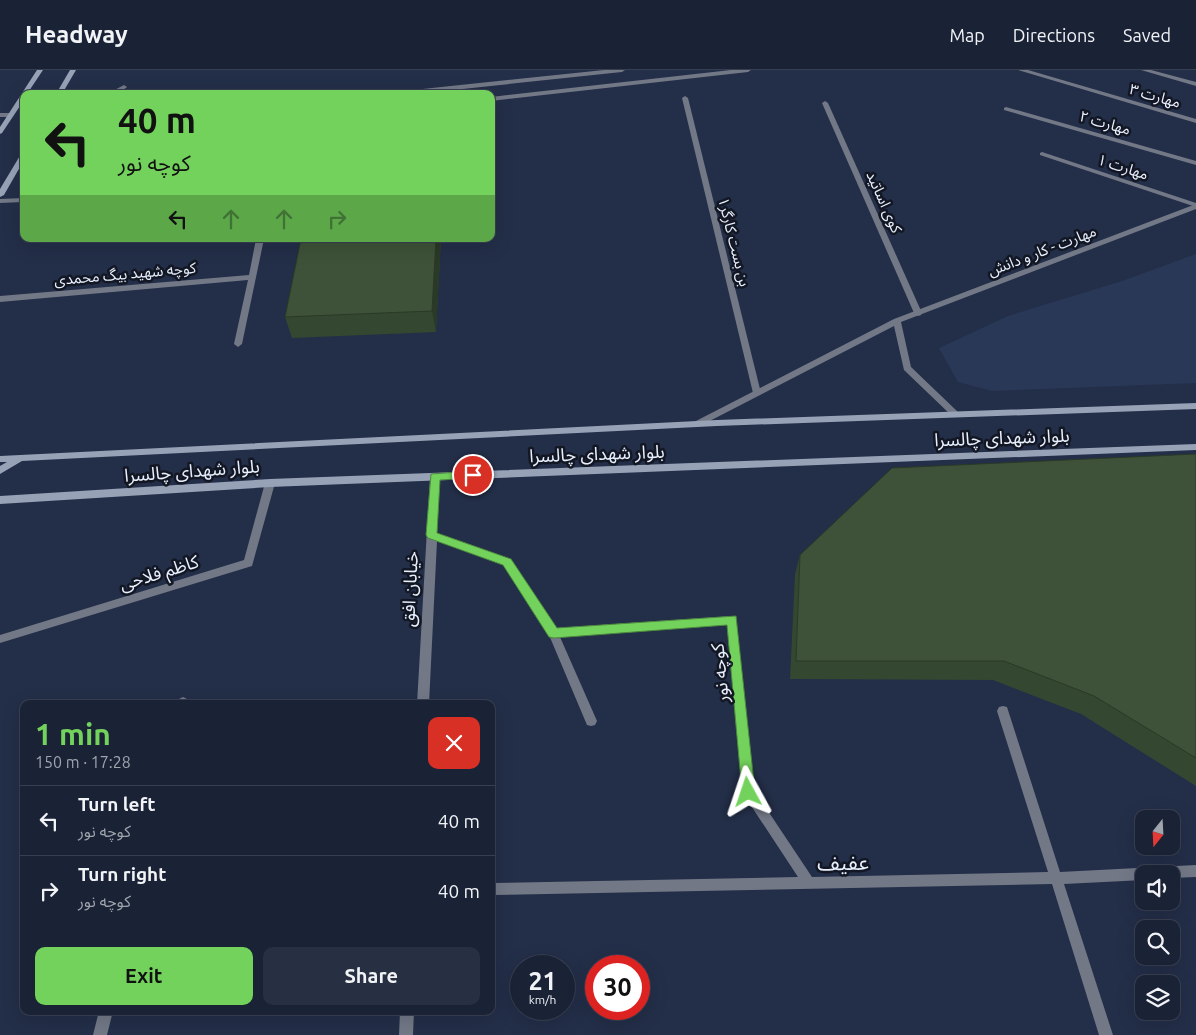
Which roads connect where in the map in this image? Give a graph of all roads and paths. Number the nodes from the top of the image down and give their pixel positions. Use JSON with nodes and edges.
{"nodes":[{"id":1,"x":40,"y":70,"type":"edge"},
{"id":2,"x":73,"y":70,"type":"edge"},
{"id":3,"x":622,"y":70,"type":"edge"},
{"id":4,"x":748,"y":70,"type":"edge"},
{"id":5,"x":1021,"y":70,"type":"edge"},
{"id":6,"x":1144,"y":70,"type":"edge"},
{"id":7,"x":1196,"y":84,"type":"edge"},
{"id":8,"x":124,"y":87,"type":"dead end"},
{"id":9,"x":27,"y":90,"type":"edge"},
{"id":10,"x":61,"y":90,"type":"edge"},
{"id":11,"x":118,"y":90,"type":"edge"},
{"id":12,"x":432,"y":90,"type":"edge"},
{"id":13,"x":684,"y":98,"type":"dead end"},
{"id":14,"x":495,"y":99,"type":"edge"},
{"id":15,"x":20,"y":100,"type":"edge"},
{"id":16,"x":825,"y":103,"type":"dead end"},
{"id":17,"x":1006,"y":109,"type":"dead end"},
{"id":18,"x":0,"y":115,"type":"edge"},
{"id":19,"x":11,"y":115,"type":"junction"},
{"id":20,"x":1196,"y":121,"type":"edge"},
{"id":21,"x":0,"y":132,"type":"edge"},
{"id":22,"x":1042,"y":154,"type":"dead end"},
{"id":23,"x":20,"y":161,"type":"edge"},
{"id":24,"x":1196,"y":164,"type":"edge"},
{"id":25,"x":0,"y":195,"type":"edge"},
{"id":26,"x":20,"y":200,"type":"edge"},
{"id":27,"x":0,"y":201,"type":"edge"},
{"id":28,"x":1196,"y":206,"type":"edge"},
{"id":29,"x":259,"y":242,"type":"edge"},
{"id":30,"x":252,"y":277,"type":"junction"},
{"id":31,"x":0,"y":299,"type":"edge"},
{"id":32,"x":918,"y":313,"type":"junction"},
{"id":33,"x":897,"y":321,"type":"junction"},
{"id":34,"x":238,"y":344,"type":"dead end"},
{"id":35,"x":757,"y":393,"type":"junction"},
{"id":36,"x":1196,"y":406,"type":"edge"},
{"id":37,"x":956,"y":415,"type":"junction"},
{"id":38,"x":698,"y":424,"type":"junction"},
{"id":39,"x":1196,"y":447,"type":"edge"},
{"id":40,"x":24,"y":456,"type":"junction"},
{"id":41,"x":0,"y":459,"type":"edge"},
{"id":42,"x":0,"y":471,"type":"edge"},
{"id":43,"x":435,"y":477,"type":"junction"},
{"id":44,"x":270,"y":482,"type":"junction"},
{"id":45,"x":0,"y":500,"type":"edge"},
{"id":46,"x":432,"y":535,"type":"junction"},
{"id":47,"x":554,"y":633,"type":"junction"},
{"id":48,"x":0,"y":639,"type":"edge"},
{"id":49,"x":423,"y":700,"type":"edge"},
{"id":50,"x":1003,"y":711,"type":"dead end"},
{"id":51,"x":591,"y":721,"type":"dead end"},
{"id":52,"x":1196,"y":871,"type":"edge"},
{"id":53,"x":1055,"y":878,"type":"junction"},
{"id":54,"x":809,"y":883,"type":"junction"},
{"id":55,"x":495,"y":889,"type":"edge"},
{"id":56,"x":105,"y":1015,"type":"edge"},
{"id":57,"x":407,"y":1015,"type":"edge"},
{"id":58,"x":100,"y":1035,"type":"edge"},
{"id":59,"x":406,"y":1035,"type":"edge"},
{"id":60,"x":1106,"y":1035,"type":"edge"}],
"edges":[{"from":1,"to":9,"type":"main road"},
{"from":2,"to":10,"type":"main road"},
{"from":3,"to":12,"type":"street"},
{"from":4,"to":14,"type":"street"},
{"from":5,"to":20,"type":"street","name":"مهارت ۳"},
{"from":6,"to":7,"type":"street"},
{"from":8,"to":11,"type":"street"},
{"from":13,"to":35,"type":"street","name":"بن بست کارگر۱"},
{"from":15,"to":19,"type":"main road"},
{"from":16,"to":32,"type":"street","name":"کوی اساتید"},
{"from":17,"to":24,"type":"street","name":"مهارت ۲"},
{"from":18,"to":19,"type":"street"},
{"from":19,"to":21,"type":"main road"},
{"from":22,"to":28,"type":"street","name":"مهارت ۱"},
{"from":23,"to":25,"type":"main road"},
{"from":26,"to":27,"type":"street"},
{"from":28,"to":32,"type":"street","name":"مهارت - کار و دانش"},
{"from":29,"to":30,"type":"street"},
{"from":30,"to":31,"type":"street","name":"کوچه شهید بیگ محمدی"},
{"from":30,"to":34,"type":"street"},
{"from":32,"to":33,"type":"street","name":"مهارت - کار و دانش"},
{"from":33,"to":35,"type":"street","name":"مهارت - کار و دانش"},
{"from":33,"to":37,"type":"street"},
{"from":35,"to":38,"type":"street","name":"مهارت - کار و دانش"},
{"from":36,"to":37,"type":"main road","name":"بلوار شهدای چالسرا"},
{"from":37,"to":38,"type":"main road","name":"بلوار شهدای چالسرا"},
{"from":38,"to":40,"type":"main road","name":"بلوار شهدای چالسرا"},
{"from":39,"to":43,"type":"main road","name":"بلوار شهدای چالسرا"},
{"from":40,"to":41,"type":"main road","name":"بلوار شهدای چالسرا"},
{"from":40,"to":42,"type":"main road"},
{"from":43,"to":44,"type":"main road","name":"بلوار شهدای چالسرا"},
{"from":43,"to":46,"type":"street","name":"خیابان افق"},
{"from":44,"to":45,"type":"main road","name":"بلوار شهدای چالسرا"},
{"from":44,"to":48,"type":"street","name":"کاظم فلاحی"},
{"from":46,"to":47,"type":"street"},
{"from":46,"to":49,"type":"street","name":"خیابان افق"},
{"from":47,"to":51,"type":"street"},
{"from":47,"to":54,"type":"street","name":"کوچه نور"},
{"from":50,"to":53,"type":"street"},
{"from":52,"to":53,"type":"street","name":"عفیف"},
{"from":53,"to":54,"type":"street","name":"عفیف"},
{"from":53,"to":60,"type":"street"},
{"from":54,"to":55,"type":"street","name":"عفیف"},
{"from":56,"to":58,"type":"street"},
{"from":57,"to":59,"type":"street"}]}
